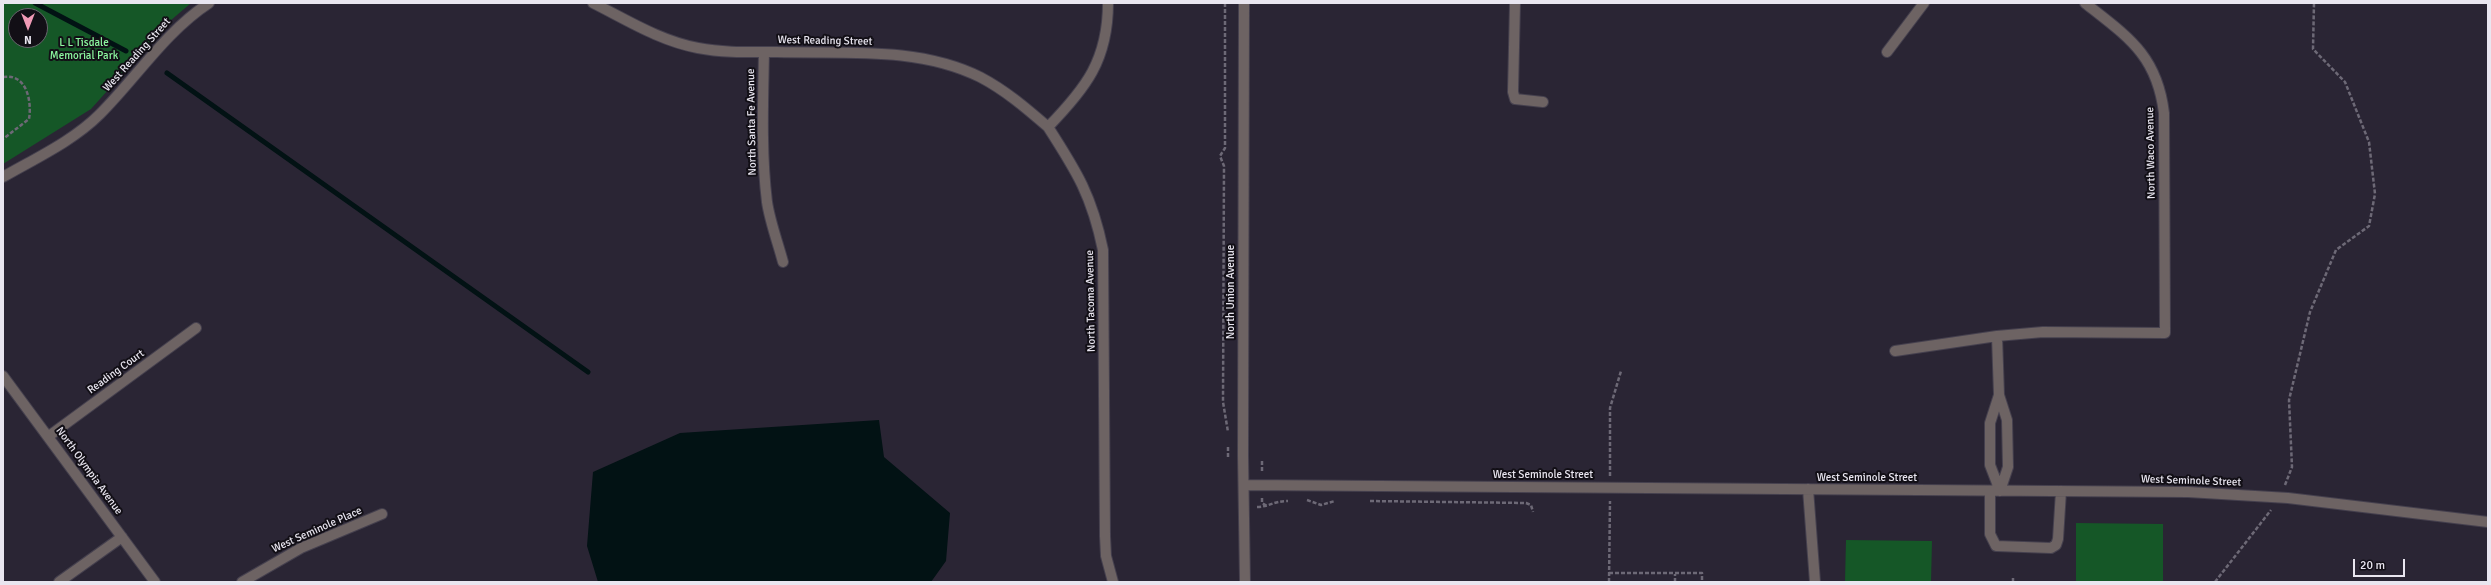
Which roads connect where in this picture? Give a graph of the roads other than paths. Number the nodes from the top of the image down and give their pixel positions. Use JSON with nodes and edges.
{"nodes":[{"id":1,"x":209,"y":3,"type":"edge"},
{"id":2,"x":592,"y":3,"type":"edge"},
{"id":3,"x":1108,"y":3,"type":"edge"},
{"id":4,"x":1244,"y":3,"type":"edge"},
{"id":5,"x":1515,"y":3,"type":"edge"},
{"id":6,"x":1924,"y":3,"type":"edge"},
{"id":7,"x":2085,"y":3,"type":"edge"},
{"id":8,"x":764,"y":52,"type":"junction"},
{"id":9,"x":1887,"y":52,"type":"dead end"},
{"id":10,"x":1543,"y":102,"type":"dead end"},
{"id":11,"x":1048,"y":127,"type":"junction"},
{"id":12,"x":3,"y":177,"type":"edge"},
{"id":13,"x":783,"y":262,"type":"dead end"},
{"id":14,"x":196,"y":328,"type":"dead end"},
{"id":15,"x":1997,"y":336,"type":"junction"},
{"id":16,"x":1895,"y":351,"type":"dead end"},
{"id":17,"x":3,"y":376,"type":"edge"},
{"id":18,"x":2000,"y":396,"type":"junction"},
{"id":19,"x":50,"y":436,"type":"junction"},
{"id":20,"x":1244,"y":485,"type":"junction"},
{"id":21,"x":1808,"y":489,"type":"junction"},
{"id":22,"x":1990,"y":491,"type":"junction"},
{"id":23,"x":2000,"y":491,"type":"junction"},
{"id":24,"x":2062,"y":491,"type":"junction"},
{"id":25,"x":382,"y":514,"type":"dead end"},
{"id":26,"x":2488,"y":522,"type":"edge"},
{"id":27,"x":122,"y":537,"type":"junction"},
{"id":28,"x":59,"y":582,"type":"edge"},
{"id":29,"x":155,"y":582,"type":"edge"},
{"id":30,"x":242,"y":582,"type":"edge"},
{"id":31,"x":1113,"y":582,"type":"edge"},
{"id":32,"x":1245,"y":582,"type":"edge"},
{"id":33,"x":1815,"y":582,"type":"edge"}],
"edges":[{"from":1,"to":12,"type":"street","name":"West Reading Street"},
{"from":2,"to":8,"type":"street","name":"West Reading Street"},
{"from":3,"to":11,"type":"street"},
{"from":4,"to":20,"type":"street","name":"North Union Avenue"},
{"from":5,"to":10,"type":"street"},
{"from":6,"to":9,"type":"street"},
{"from":7,"to":15,"type":"street","name":"North Waco Avenue"},
{"from":8,"to":11,"type":"street","name":"West Reading Street"},
{"from":8,"to":13,"type":"street","name":"North Santa Fe Avenue"},
{"from":11,"to":31,"type":"street","name":"North Tacoma Avenue"},
{"from":14,"to":19,"type":"street","name":"Reading Court"},
{"from":15,"to":16,"type":"street"},
{"from":15,"to":18,"type":"street"},
{"from":17,"to":19,"type":"street","name":"North Olympia Avenue"},
{"from":18,"to":23,"type":"street"},
{"from":18,"to":23,"type":"street"},
{"from":19,"to":27,"type":"street","name":"North Olympia Avenue"},
{"from":20,"to":21,"type":"street","name":"West Seminole Street"},
{"from":20,"to":32,"type":"street","name":"North Union Avenue"},
{"from":21,"to":22,"type":"street","name":"West Seminole Street"},
{"from":21,"to":33,"type":"street"},
{"from":22,"to":23,"type":"street","name":"West Seminole Street"},
{"from":22,"to":24,"type":"street"},
{"from":23,"to":24,"type":"street","name":"West Seminole Street"},
{"from":24,"to":26,"type":"street","name":"West Seminole Street"},
{"from":25,"to":30,"type":"street","name":"West Seminole Place"},
{"from":27,"to":28,"type":"street"},
{"from":27,"to":29,"type":"street","name":"North Olympia Avenue"}]}
